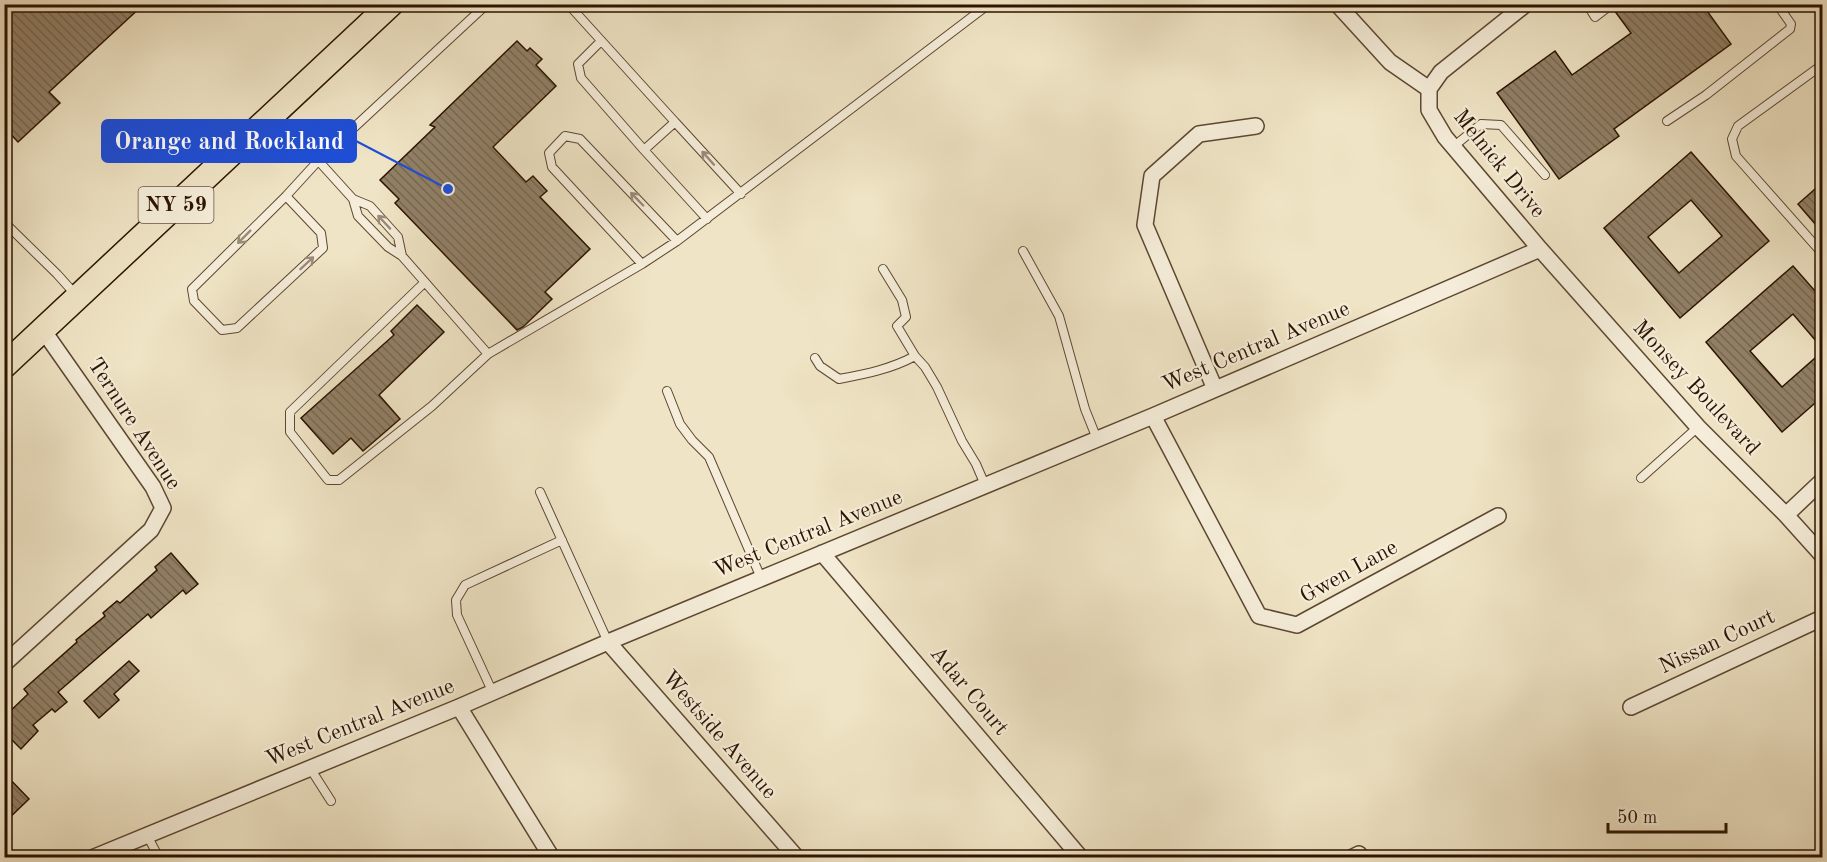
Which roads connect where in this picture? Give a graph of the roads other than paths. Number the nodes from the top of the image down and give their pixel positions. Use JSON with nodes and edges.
{"nodes":[{"id":1,"x":391,"y":4,"type":"edge"},
{"id":2,"x":487,"y":4,"type":"edge"},
{"id":3,"x":568,"y":4,"type":"edge"},
{"id":4,"x":989,"y":4,"type":"edge"},
{"id":5,"x":1337,"y":4,"type":"edge"},
{"id":6,"x":1526,"y":4,"type":"edge"},
{"id":7,"x":1587,"y":4,"type":"edge"},
{"id":8,"x":1612,"y":4,"type":"edge"},
{"id":9,"x":1777,"y":4,"type":"edge"},
{"id":10,"x":601,"y":41,"type":"junction"},
{"id":11,"x":1822,"y":65,"type":"edge"},
{"id":12,"x":1429,"y":89,"type":"junction"},
{"id":13,"x":275,"y":113,"type":"junction"},
{"id":14,"x":1667,"y":121,"type":"dead end"},
{"id":15,"x":675,"y":122,"type":"junction"},
{"id":16,"x":1256,"y":126,"type":"dead end"},
{"id":17,"x":1453,"y":147,"type":"junction"},
{"id":18,"x":644,"y":150,"type":"junction"},
{"id":19,"x":318,"y":161,"type":"junction"},
{"id":20,"x":1545,"y":176,"type":"dead end"},
{"id":21,"x":741,"y":194,"type":"junction"},
{"id":22,"x":286,"y":196,"type":"junction"},
{"id":23,"x":353,"y":199,"type":"junction"},
{"id":24,"x":707,"y":219,"type":"junction"},
{"id":25,"x":4,"y":222,"type":"edge"},
{"id":26,"x":677,"y":241,"type":"junction"},
{"id":27,"x":1540,"y":249,"type":"junction"},
{"id":28,"x":1023,"y":251,"type":"dead end"},
{"id":29,"x":1822,"y":253,"type":"edge"},
{"id":30,"x":402,"y":256,"type":"junction"},
{"id":31,"x":642,"y":264,"type":"junction"},
{"id":32,"x":883,"y":269,"type":"dead end"},
{"id":33,"x":425,"y":282,"type":"junction"},
{"id":34,"x":78,"y":297,"type":"junction"},
{"id":35,"x":43,"y":330,"type":"junction"},
{"id":36,"x":488,"y":354,"type":"junction"},
{"id":37,"x":915,"y":356,"type":"junction"},
{"id":38,"x":815,"y":358,"type":"dead end"},
{"id":39,"x":4,"y":366,"type":"edge"},
{"id":40,"x":1215,"y":389,"type":"junction"},
{"id":41,"x":667,"y":391,"type":"dead end"},
{"id":42,"x":1154,"y":416,"type":"junction"},
{"id":43,"x":1698,"y":427,"type":"junction"},
{"id":44,"x":1096,"y":439,"type":"junction"},
{"id":45,"x":1641,"y":478,"type":"dead end"},
{"id":46,"x":1822,"y":481,"type":"edge"},
{"id":47,"x":985,"y":485,"type":"junction"},
{"id":48,"x":540,"y":492,"type":"dead end"},
{"id":49,"x":1786,"y":515,"type":"junction"},
{"id":50,"x":1498,"y":516,"type":"dead end"},
{"id":51,"x":562,"y":540,"type":"junction"},
{"id":52,"x":822,"y":553,"type":"junction"},
{"id":53,"x":1822,"y":555,"type":"edge"},
{"id":54,"x":761,"y":578,"type":"junction"},
{"id":55,"x":1822,"y":618,"type":"edge"},
{"id":56,"x":608,"y":642,"type":"junction"},
{"id":57,"x":4,"y":664,"type":"edge"},
{"id":58,"x":493,"y":693,"type":"junction"},
{"id":59,"x":459,"y":707,"type":"junction"},
{"id":60,"x":1631,"y":707,"type":"dead end"},
{"id":61,"x":310,"y":768,"type":"junction"},
{"id":62,"x":331,"y":801,"type":"dead end"},
{"id":63,"x":147,"y":835,"type":"junction"},
{"id":64,"x":92,"y":858,"type":"edge"},
{"id":65,"x":159,"y":858,"type":"edge"},
{"id":66,"x":552,"y":858,"type":"edge"},
{"id":67,"x":796,"y":858,"type":"edge"},
{"id":68,"x":1081,"y":858,"type":"edge"}],
"edges":[{"from":1,"to":13,"type":"main road","number":"NY 59"},
{"from":2,"to":19,"type":"lane"},
{"from":3,"to":10,"type":"lane"},
{"from":4,"to":21,"type":"lane"},
{"from":5,"to":12,"type":"street"},
{"from":6,"to":12,"type":"street"},
{"from":7,"to":8,"type":"lane"},
{"from":9,"to":14,"type":"lane"},
{"from":10,"to":15,"type":"lane"},
{"from":10,"to":18,"type":"lane"},
{"from":11,"to":29,"type":"lane"},
{"from":12,"to":17,"type":"street","name":"Melnick Drive"},
{"from":13,"to":19,"type":"lane"},
{"from":13,"to":34,"type":"main road","number":"NY 59"},
{"from":15,"to":18,"type":"lane"},
{"from":21,"to":15,"type":"lane","one_way":true},
{"from":16,"to":40,"type":"street"},
{"from":17,"to":20,"type":"lane"},
{"from":17,"to":27,"type":"street","name":"Melnick Drive"},
{"from":18,"to":24,"type":"lane"},
{"from":19,"to":22,"type":"lane"},
{"from":19,"to":23,"type":"lane"},
{"from":21,"to":24,"type":"lane"},
{"from":22,"to":22,"type":"lane","one_way":true},
{"from":23,"to":30,"type":"lane"},
{"from":30,"to":23,"type":"lane","one_way":true},
{"from":24,"to":26,"type":"lane"},
{"from":25,"to":34,"type":"lane"},
{"from":26,"to":31,"type":"lane"},
{"from":26,"to":31,"type":"lane","one_way":true},
{"from":27,"to":40,"type":"street","name":"West Central Avenue"},
{"from":27,"to":43,"type":"street","name":"Monsey Boulevard"},
{"from":28,"to":44,"type":"lane"},
{"from":30,"to":33,"type":"lane"},
{"from":31,"to":36,"type":"lane"},
{"from":32,"to":37,"type":"lane"},
{"from":33,"to":36,"type":"lane"},
{"from":33,"to":36,"type":"lane"},
{"from":34,"to":35,"type":"main road","number":"NY 59"},
{"from":35,"to":39,"type":"main road","number":"NY 59"},
{"from":35,"to":57,"type":"street","name":"Ternure Avenue"},
{"from":37,"to":38,"type":"lane"},
{"from":37,"to":47,"type":"lane"},
{"from":40,"to":42,"type":"street","name":"West Central Avenue"},
{"from":41,"to":54,"type":"lane"},
{"from":42,"to":44,"type":"street","name":"West Central Avenue"},
{"from":42,"to":50,"type":"street","name":"Gwen Lane"},
{"from":43,"to":45,"type":"lane"},
{"from":43,"to":49,"type":"street","name":"Monsey Boulevard"},
{"from":44,"to":47,"type":"street","name":"West Central Avenue"},
{"from":46,"to":49,"type":"street"},
{"from":47,"to":52,"type":"street","name":"West Central Avenue"},
{"from":48,"to":51,"type":"lane"},
{"from":49,"to":53,"type":"street","name":"Monsey Boulevard"},
{"from":51,"to":56,"type":"lane"},
{"from":51,"to":58,"type":"lane"},
{"from":52,"to":54,"type":"street","name":"West Central Avenue"},
{"from":52,"to":68,"type":"street","name":"Adar Court"},
{"from":54,"to":56,"type":"street","name":"West Central Avenue"},
{"from":55,"to":60,"type":"street","name":"Nissan Court"},
{"from":56,"to":58,"type":"street","name":"West Central Avenue"},
{"from":56,"to":67,"type":"street","name":"Westside Avenue"},
{"from":58,"to":59,"type":"street","name":"West Central Avenue"},
{"from":59,"to":61,"type":"street","name":"West Central Avenue"},
{"from":59,"to":66,"type":"street"},
{"from":61,"to":62,"type":"lane"},
{"from":61,"to":63,"type":"street","name":"West Central Avenue"},
{"from":63,"to":64,"type":"street","name":"West Central Avenue"},
{"from":63,"to":65,"type":"lane"}]}
